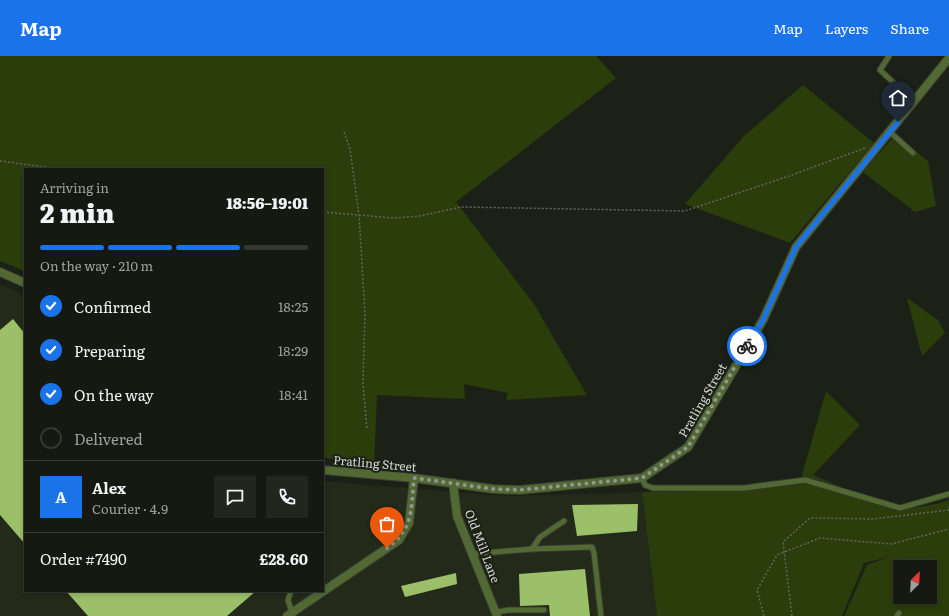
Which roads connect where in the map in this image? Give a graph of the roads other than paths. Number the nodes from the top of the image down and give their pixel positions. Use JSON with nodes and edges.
{"nodes":[{"id":1,"x":889,"y":56,"type":"edge"},
{"id":2,"x":949,"y":58,"type":"edge"},
{"id":3,"x":914,"y":102,"type":"junction"},
{"id":4,"x":890,"y":132,"type":"junction"},
{"id":5,"x":913,"y":153,"type":"dead end"},
{"id":6,"x":0,"y":272,"type":"edge"},
{"id":7,"x":24,"y":283,"type":"edge"},
{"id":8,"x":324,"y":470,"type":"edge"},
{"id":9,"x":414,"y":478,"type":"junction"},
{"id":10,"x":642,"y":478,"type":"junction"},
{"id":11,"x":453,"y":483,"type":"junction"},
{"id":12,"x":949,"y":494,"type":"edge"},
{"id":13,"x":564,"y":521,"type":"dead end"},
{"id":14,"x":532,"y":549,"type":"junction"},
{"id":15,"x":473,"y":554,"type":"junction"},
{"id":16,"x":324,"y":590,"type":"edge"},
{"id":17,"x":290,"y":592,"type":"edge"},
{"id":18,"x":322,"y":592,"type":"edge"},
{"id":19,"x":544,"y":610,"type":"dead end"},
{"id":20,"x":289,"y":614,"type":"edge"},
{"id":21,"x":497,"y":614,"type":"edge"},
{"id":22,"x":601,"y":616,"type":"edge"}],
"edges":[{"from":1,"to":3,"type":"lane"},
{"from":2,"to":3,"type":"street","name":"Pratling Street"},
{"from":3,"to":4,"type":"street","name":"Pratling Street"},
{"from":4,"to":5,"type":"lane"},
{"from":4,"to":10,"type":"street","name":"Pratling Street"},
{"from":6,"to":7,"type":"street"},
{"from":8,"to":9,"type":"street","name":"Pratling Street"},
{"from":9,"to":11,"type":"street","name":"Pratling Street"},
{"from":9,"to":16,"type":"street"},
{"from":10,"to":11,"type":"street","name":"Pratling Street"},
{"from":10,"to":12,"type":"lane"},
{"from":11,"to":15,"type":"street","name":"Old Mill Lane"},
{"from":13,"to":14,"type":"lane"},
{"from":14,"to":15,"type":"lane"},
{"from":14,"to":22,"type":"lane"},
{"from":15,"to":21,"type":"street","name":"Old Mill Lane"},
{"from":17,"to":20,"type":"lane"},
{"from":18,"to":20,"type":"street"},
{"from":19,"to":21,"type":"lane"}]}
